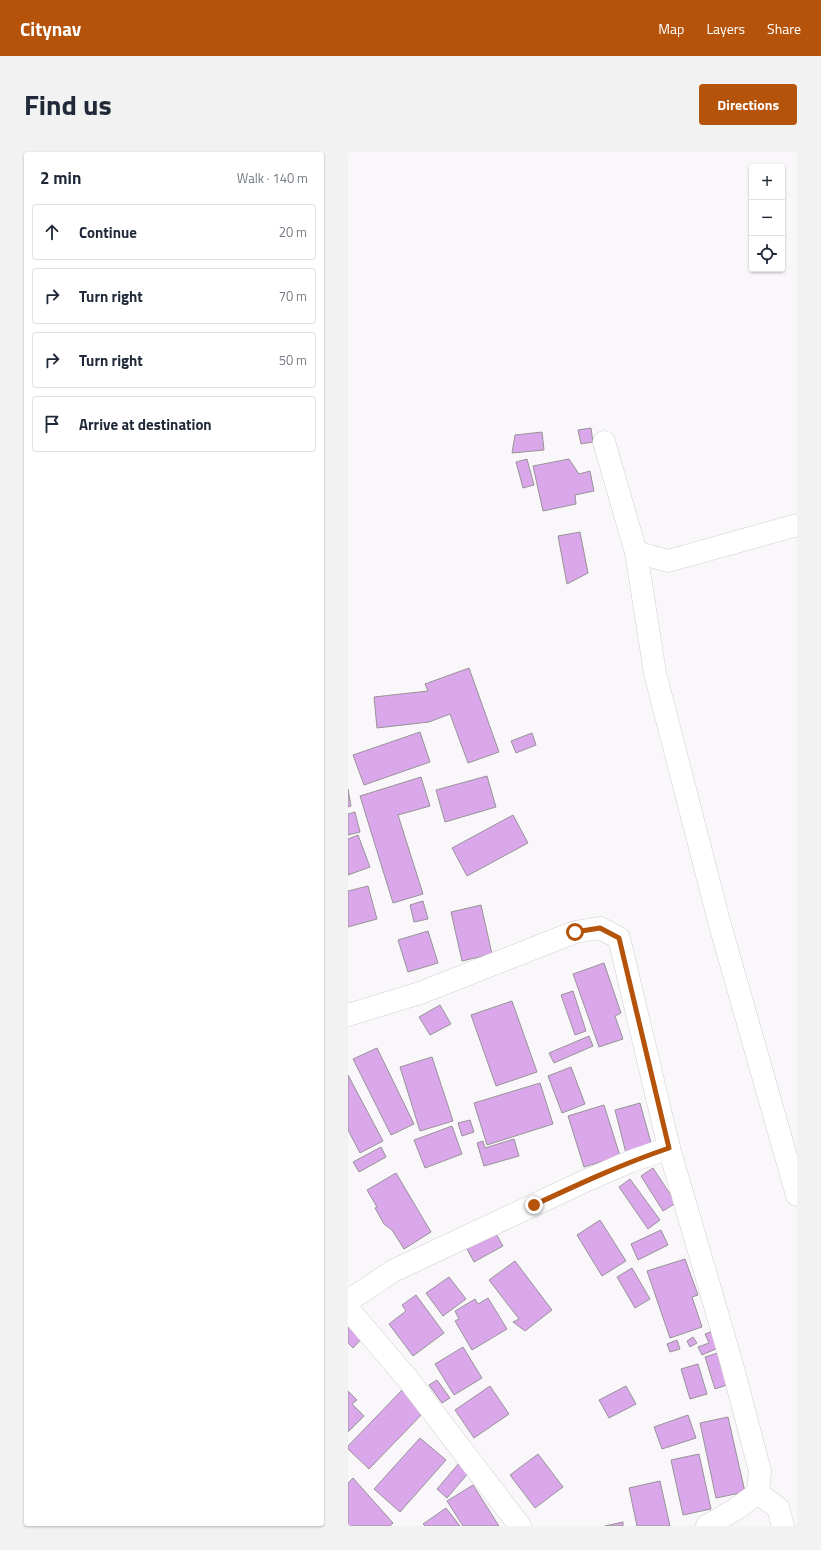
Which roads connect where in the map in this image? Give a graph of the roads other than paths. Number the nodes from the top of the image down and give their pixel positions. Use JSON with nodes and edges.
{"nodes":[{"id":1,"x":604,"y":442,"type":"dead end"},
{"id":2,"x":797,"y":525,"type":"edge"},
{"id":3,"x":636,"y":552,"type":"junction"},
{"id":4,"x":348,"y":1015,"type":"edge"},
{"id":5,"x":669,"y":1148,"type":"junction"},
{"id":6,"x":797,"y":1195,"type":"edge"},
{"id":7,"x":348,"y":1300,"type":"edge"},
{"id":8,"x":348,"y":1309,"type":"edge"},
{"id":9,"x":758,"y":1493,"type":"junction"},
{"id":10,"x":520,"y":1526,"type":"edge"},
{"id":11,"x":707,"y":1526,"type":"edge"},
{"id":12,"x":783,"y":1526,"type":"edge"}],
"edges":[{"from":1,"to":3,"type":"street"},
{"from":2,"to":3,"type":"street"},
{"from":3,"to":6,"type":"street"},
{"from":4,"to":5,"type":"street"},
{"from":5,"to":7,"type":"street"},
{"from":5,"to":9,"type":"street"},
{"from":8,"to":10,"type":"street"},
{"from":9,"to":11,"type":"street"},
{"from":9,"to":12,"type":"street"}]}
